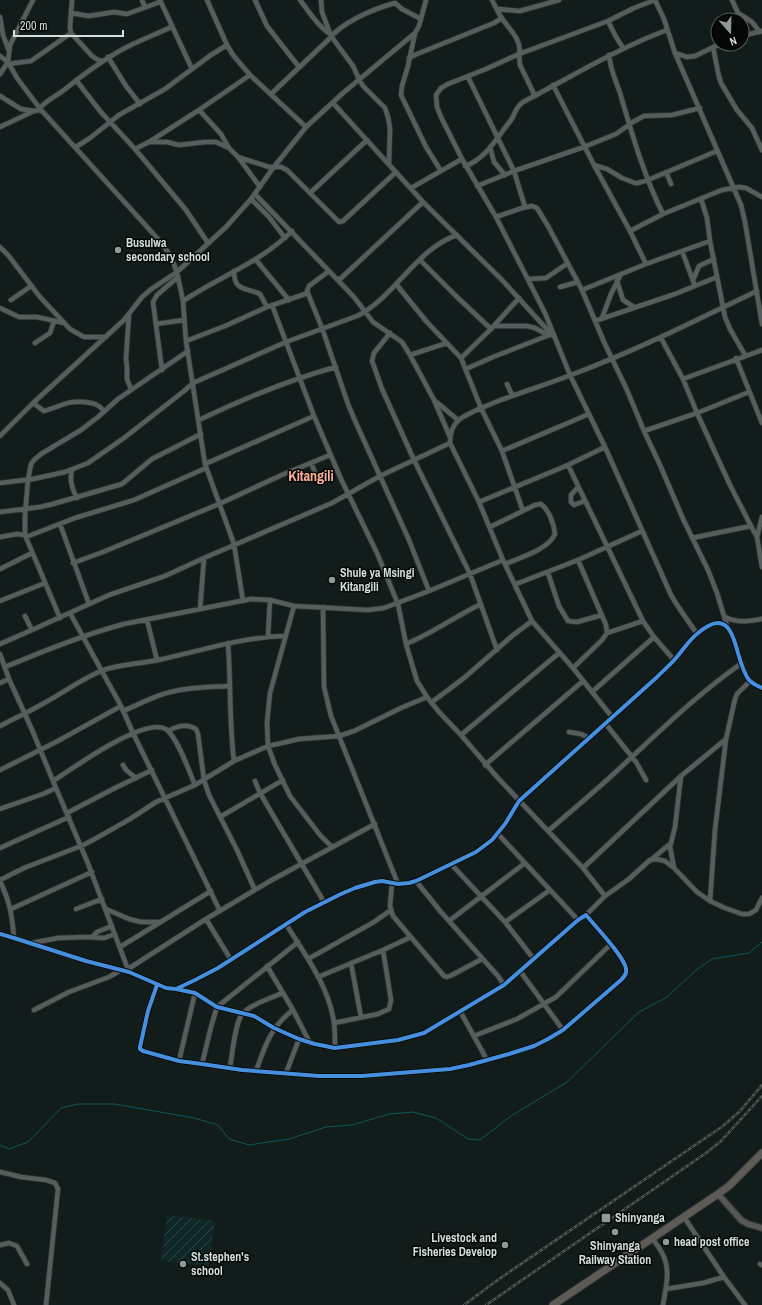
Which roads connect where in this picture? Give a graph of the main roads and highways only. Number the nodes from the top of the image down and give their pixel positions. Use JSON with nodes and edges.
{"nodes":[{"id":1,"x":762,"y":1153,"type":"edge"},
{"id":2,"x":718,"y":1194,"type":"junction"},
{"id":3,"x":762,"y":1228,"type":"edge"},
{"id":4,"x":553,"y":1305,"type":"edge"}],
"edges":[{"from":1,"to":2,"type":"highway"},
{"from":2,"to":3,"type":"main road"},
{"from":2,"to":4,"type":"highway"}]}
